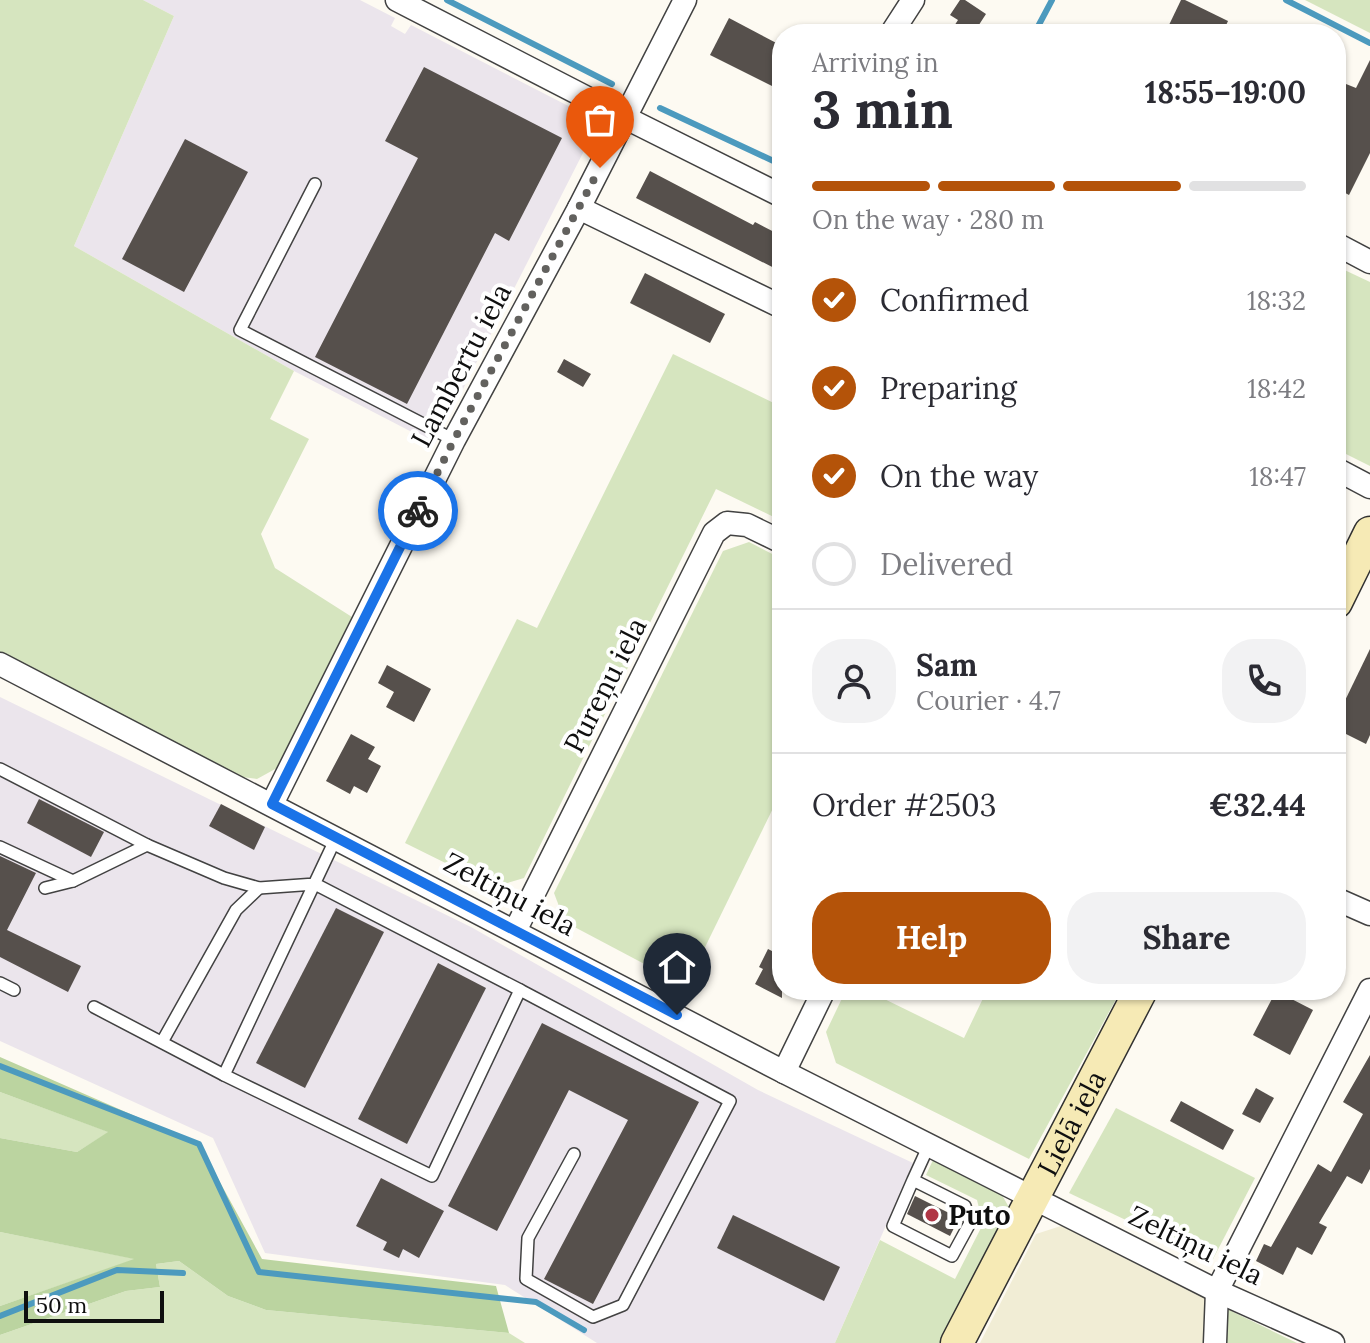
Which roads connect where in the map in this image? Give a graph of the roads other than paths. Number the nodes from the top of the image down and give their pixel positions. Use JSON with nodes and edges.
{"nodes":[{"id":1,"x":397,"y":0,"type":"edge"},
{"id":2,"x":685,"y":0,"type":"edge"},
{"id":3,"x":913,"y":0,"type":"edge"},
{"id":4,"x":897,"y":24,"type":"edge"},
{"id":5,"x":626,"y":118,"type":"junction"},
{"id":6,"x":315,"y":184,"type":"dead end"},
{"id":7,"x":772,"y":191,"type":"edge"},
{"id":8,"x":579,"y":208,"type":"junction"},
{"id":9,"x":1346,"y":249,"type":"edge"},
{"id":10,"x":1370,"y":262,"type":"edge"},
{"id":11,"x":772,"y":302,"type":"edge"},
{"id":12,"x":454,"y":440,"type":"junction"},
{"id":13,"x":1346,"y":474,"type":"edge"},
{"id":14,"x":1370,"y":487,"type":"edge"},
{"id":15,"x":1370,"y":533,"type":"edge"},
{"id":16,"x":772,"y":537,"type":"edge"},
{"id":17,"x":1346,"y":582,"type":"edge"},
{"id":18,"x":0,"y":664,"type":"edge"},
{"id":19,"x":0,"y":769,"type":"edge"},
{"id":20,"x":272,"y":804,"type":"junction"},
{"id":21,"x":336,"y":838,"type":"junction"},
{"id":22,"x":147,"y":845,"type":"junction"},
{"id":23,"x":0,"y":847,"type":"edge"},
{"id":24,"x":73,"y":881,"type":"junction"},
{"id":25,"x":315,"y":884,"type":"junction"},
{"id":26,"x":45,"y":888,"type":"dead end"},
{"id":27,"x":259,"y":888,"type":"junction"},
{"id":28,"x":1346,"y":902,"type":"edge"},
{"id":29,"x":1368,"y":910,"type":"edge"},
{"id":30,"x":515,"y":931,"type":"junction"},
{"id":31,"x":0,"y":983,"type":"edge"},
{"id":32,"x":14,"y":990,"type":"dead end"},
{"id":33,"x":520,"y":990,"type":"junction"},
{"id":34,"x":1370,"y":990,"type":"edge"},
{"id":35,"x":819,"y":1000,"type":"edge"},
{"id":36,"x":1136,"y":1000,"type":"edge"},
{"id":37,"x":94,"y":1007,"type":"dead end"},
{"id":38,"x":162,"y":1042,"type":"junction"},
{"id":39,"x":784,"y":1072,"type":"junction"},
{"id":40,"x":224,"y":1075,"type":"junction"},
{"id":41,"x":929,"y":1145,"type":"junction"},
{"id":42,"x":574,"y":1154,"type":"dead end"},
{"id":43,"x":913,"y":1180,"type":"junction"},
{"id":44,"x":1034,"y":1198,"type":"junction"},
{"id":45,"x":1217,"y":1291,"type":"junction"},
{"id":46,"x":957,"y":1343,"type":"edge"},
{"id":47,"x":1215,"y":1343,"type":"edge"},
{"id":48,"x":1333,"y":1343,"type":"edge"}],
"edges":[{"from":1,"to":5,"type":"street"},
{"from":2,"to":5,"type":"street","name":"Lambertu iela"},
{"from":3,"to":4,"type":"street"},
{"from":5,"to":7,"type":"street"},
{"from":5,"to":8,"type":"street","name":"Lambertu iela"},
{"from":6,"to":12,"type":"lane"},
{"from":8,"to":11,"type":"street"},
{"from":8,"to":12,"type":"street","name":"Lambertu iela"},
{"from":9,"to":10,"type":"street"},
{"from":12,"to":20,"type":"street","name":"Lambertu iela"},
{"from":13,"to":14,"type":"street"},
{"from":15,"to":17,"type":"street"},
{"from":16,"to":30,"type":"street","name":"Pureņu iela"},
{"from":18,"to":20,"type":"street","name":"Zeltiņu iela"},
{"from":19,"to":22,"type":"lane"},
{"from":20,"to":21,"type":"street","name":"Zeltiņu iela"},
{"from":21,"to":25,"type":"lane"},
{"from":21,"to":30,"type":"street","name":"Zeltiņu iela"},
{"from":22,"to":24,"type":"lane"},
{"from":22,"to":27,"type":"lane"},
{"from":23,"to":24,"type":"lane"},
{"from":24,"to":26,"type":"lane"},
{"from":25,"to":27,"type":"lane"},
{"from":25,"to":33,"type":"lane"},
{"from":25,"to":40,"type":"lane"},
{"from":27,"to":38,"type":"lane"},
{"from":28,"to":29,"type":"street"},
{"from":30,"to":39,"type":"street","name":"Zeltiņu iela"},
{"from":31,"to":32,"type":"lane"},
{"from":33,"to":40,"type":"lane"},
{"from":33,"to":42,"type":"lane"},
{"from":34,"to":45,"type":"street"},
{"from":35,"to":39,"type":"street"},
{"from":36,"to":44,"type":"street","name":"Lielā iela"},
{"from":37,"to":38,"type":"lane"},
{"from":38,"to":40,"type":"lane"},
{"from":39,"to":41,"type":"street","name":"Zeltiņu iela"},
{"from":41,"to":43,"type":"lane"},
{"from":41,"to":44,"type":"street","name":"Zeltiņu iela"},
{"from":43,"to":43,"type":"lane"},
{"from":44,"to":45,"type":"street","name":"Zeltiņu iela"},
{"from":44,"to":46,"type":"street","name":"Lielā iela"},
{"from":45,"to":47,"type":"street"},
{"from":45,"to":48,"type":"street","name":"Zeltiņu iela"}]}
